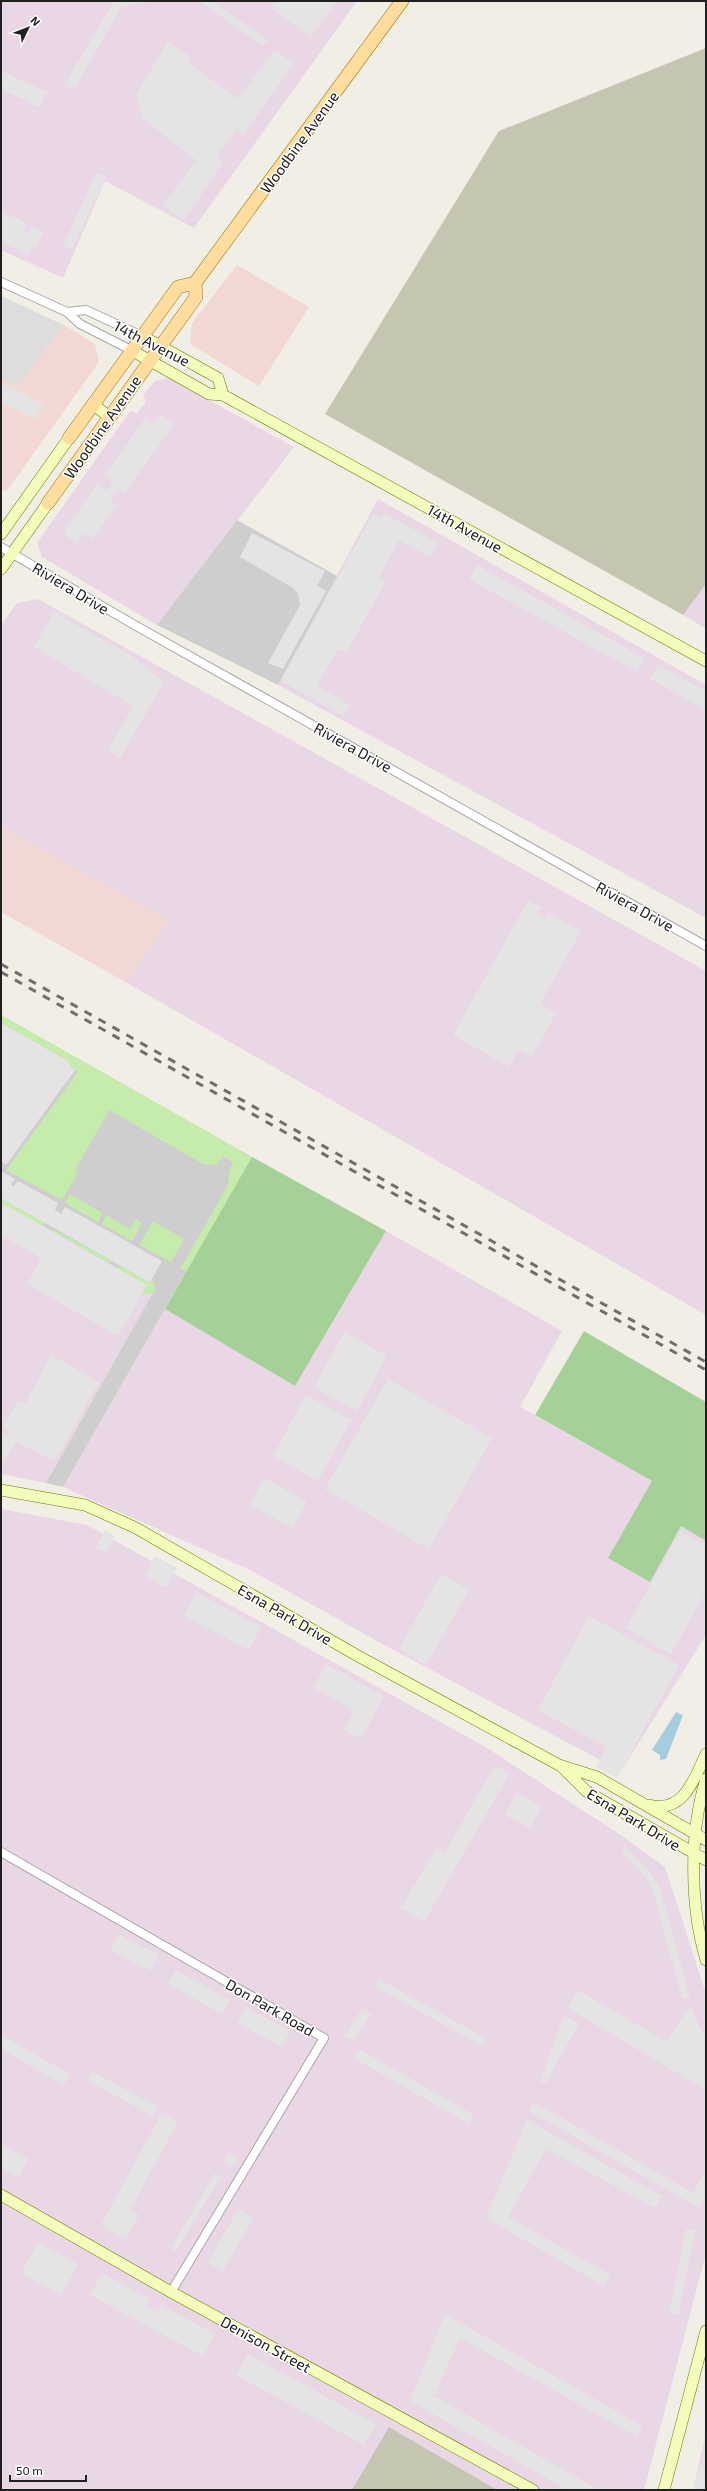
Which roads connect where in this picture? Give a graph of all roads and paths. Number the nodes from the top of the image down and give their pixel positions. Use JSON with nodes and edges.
{"nodes":[{"id":1,"x":402,"y":1,"type":"edge"},
{"id":2,"x":1,"y":282,"type":"edge"},
{"id":3,"x":196,"y":283,"type":"junction"},
{"id":4,"x":67,"y":312,"type":"junction"},
{"id":5,"x":142,"y":336,"type":"junction"},
{"id":6,"x":160,"y":346,"type":"junction"},
{"id":7,"x":131,"y":350,"type":"junction"},
{"id":8,"x":149,"y":361,"type":"junction"},
{"id":9,"x":223,"y":395,"type":"junction"},
{"id":10,"x":93,"y":404,"type":"junction"},
{"id":11,"x":109,"y":417,"type":"junction"},
{"id":12,"x":69,"y":438,"type":"joint"},
{"id":13,"x":48,"y":503,"type":"joint"},
{"id":14,"x":1,"y":534,"type":"edge"},
{"id":15,"x":1,"y":546,"type":"edge"},
{"id":16,"x":12,"y":554,"type":"junction"},
{"id":17,"x":1,"y":569,"type":"edge"},
{"id":18,"x":706,"y":661,"type":"edge"},
{"id":19,"x":706,"y":946,"type":"edge"},
{"id":20,"x":1,"y":1490,"type":"edge"},
{"id":21,"x":706,"y":1754,"type":"edge"},
{"id":22,"x":559,"y":1765,"type":"junction"},
{"id":23,"x":706,"y":1779,"type":"edge"},
{"id":24,"x":640,"y":1802,"type":"junction"},
{"id":25,"x":701,"y":1838,"type":"edge"},
{"id":26,"x":1,"y":1852,"type":"edge"},
{"id":27,"x":695,"y":1854,"type":"junction"},
{"id":28,"x":706,"y":1860,"type":"edge"},
{"id":29,"x":706,"y":1960,"type":"edge"},
{"id":30,"x":1,"y":2194,"type":"edge"},
{"id":31,"x":171,"y":2292,"type":"junction"},
{"id":32,"x":706,"y":2330,"type":"edge"},
{"id":33,"x":533,"y":2490,"type":"edge"},
{"id":34,"x":664,"y":2490,"type":"edge"}],
"edges":[{"from":1,"to":3,"type":"main road","name":"Woodbine Avenue"},
{"from":2,"to":4,"type":"street","name":"14th Avenue"},
{"from":3,"to":5,"type":"main road","name":"Woodbine Avenue"},
{"from":3,"to":6,"type":"main road","name":"Woodbine Avenue"},
{"from":4,"to":5,"type":"street","name":"14th Avenue"},
{"from":4,"to":7,"type":"street","name":"14th Avenue"},
{"from":5,"to":6,"type":"main road","name":"14th Avenue"},
{"from":5,"to":7,"type":"main road","name":"Woodbine Avenue"},
{"from":6,"to":8,"type":"main road","name":"Woodbine Avenue"},
{"from":6,"to":9,"type":"main road","name":"14th Avenue"},
{"from":7,"to":8,"type":"main road","name":"14th Avenue"},
{"from":7,"to":10,"type":"main road","name":"Woodbine Avenue"},
{"from":8,"to":9,"type":"main road","name":"14th Avenue"},
{"from":8,"to":11,"type":"main road","name":"Woodbine Avenue"},
{"from":9,"to":18,"type":"main road","name":"14th Avenue"},
{"from":10,"to":11,"type":"main road"},
{"from":10,"to":12,"type":"main road","name":"Woodbine Avenue"},
{"from":11,"to":13,"type":"main road","name":"Woodbine Avenue"},
{"from":12,"to":14,"type":"main road","name":"Woodbine Avenue"},
{"from":13,"to":16,"type":"main road","name":"Woodbine Avenue"},
{"from":15,"to":16,"type":"street","name":"Riviera Drive"},
{"from":16,"to":17,"type":"main road","name":"Woodbine Avenue"},
{"from":16,"to":19,"type":"street","name":"Riviera Drive"},
{"from":20,"to":22,"type":"main road","name":"Esna Park Drive"},
{"from":21,"to":24,"type":"main road"},
{"from":22,"to":24,"type":"main road","name":"Esna Park Drive"},
{"from":22,"to":27,"type":"main road","name":"Esna Park Drive"},
{"from":23,"to":25,"type":"main road"},
{"from":24,"to":25,"type":"main road","name":"Esna Park Drive"},
{"from":25,"to":27,"type":"main road","name":"Esna Park Drive"},
{"from":26,"to":31,"type":"street","name":"Don Park Road"},
{"from":27,"to":28,"type":"main road"},
{"from":27,"to":29,"type":"main road","name":"Esna Park Drive"},
{"from":30,"to":31,"type":"main road","name":"Denison Street"},
{"from":31,"to":33,"type":"main road","name":"Denison Street"},
{"from":32,"to":34,"type":"main road"}]}
